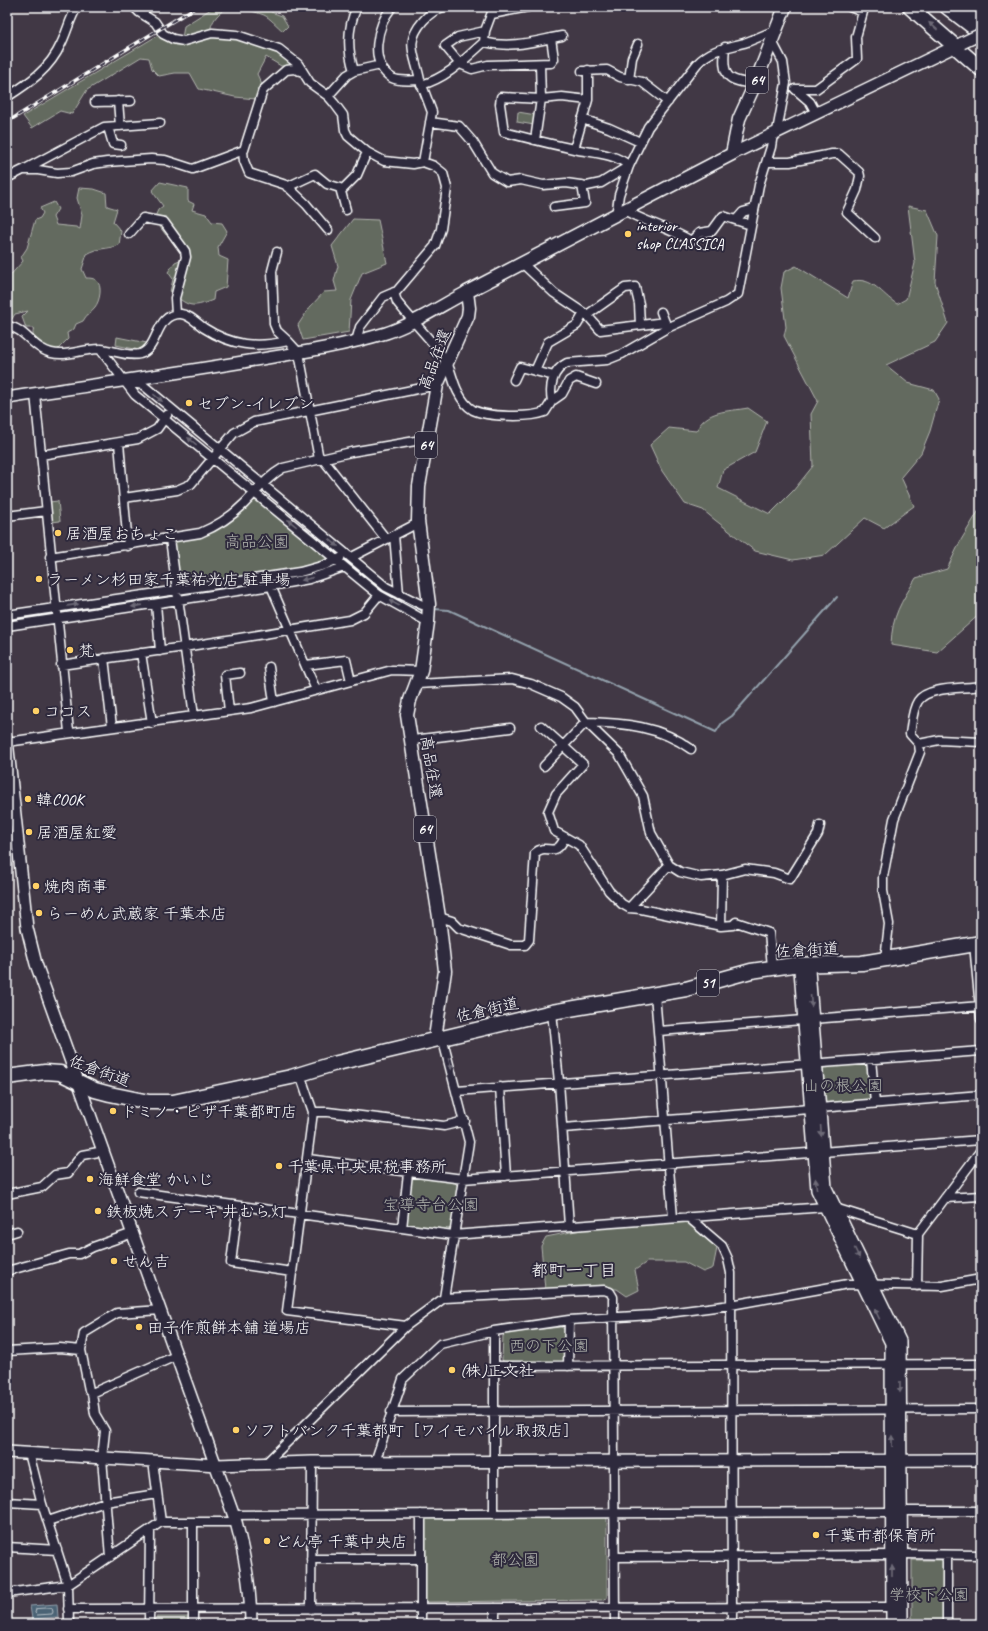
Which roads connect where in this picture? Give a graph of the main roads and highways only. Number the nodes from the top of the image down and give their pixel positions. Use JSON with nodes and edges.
{"nodes":[{"id":1,"x":785,"y":7,"type":"edge"},
{"id":2,"x":910,"y":7,"type":"edge"},
{"id":3,"x":947,"y":7,"type":"edge"},
{"id":4,"x":964,"y":12,"type":"edge"},
{"id":5,"x":981,"y":18,"type":"edge"},
{"id":6,"x":981,"y":33,"type":"edge"},
{"id":7,"x":981,"y":41,"type":"edge"},
{"id":8,"x":981,"y":69,"type":"edge"},
{"id":9,"x":977,"y":944,"type":"edge"},
{"id":10,"x":441,"y":1040,"type":"junction"},
{"id":11,"x":7,"y":1077,"type":"edge"}],
"edges":[{"from":1,"to":10,"type":"main road","name":"高品往還","number":"64"},
{"from":8,"to":2,"type":"highway","one_way":true},
{"from":3,"to":4,"type":"highway"},
{"from":4,"to":5,"type":"highway"},
{"from":4,"to":6,"type":"highway"},
{"from":4,"to":7,"type":"highway"},
{"from":9,"to":10,"type":"highway","name":"佐倉街道","number":"51"},
{"from":10,"to":11,"type":"highway","name":"佐倉街道","number":"51"}]}
